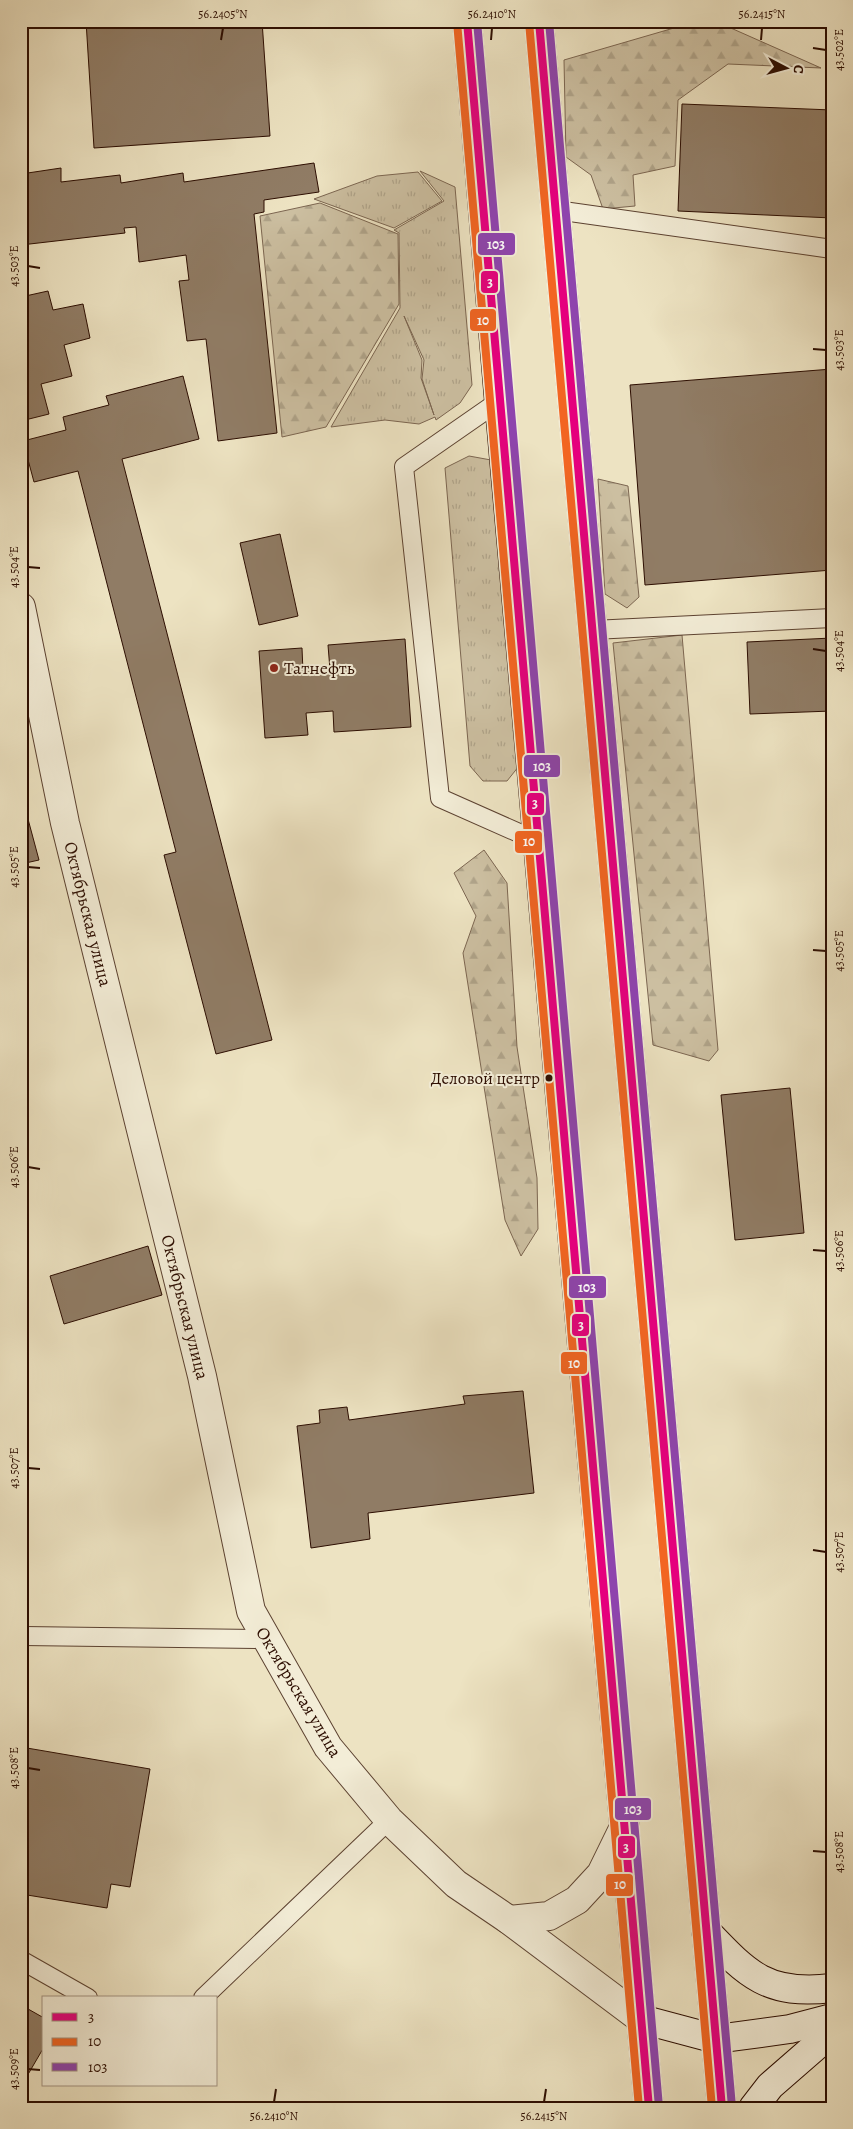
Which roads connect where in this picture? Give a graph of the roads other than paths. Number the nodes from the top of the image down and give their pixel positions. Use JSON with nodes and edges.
{"nodes":[{"id":1,"x":467,"y":21,"type":"edge"},
{"id":2,"x":539,"y":21,"type":"edge"},
{"id":3,"x":556,"y":210,"type":"junction"},
{"id":4,"x":832,"y":249,"type":"edge"},
{"id":5,"x":498,"y":401,"type":"junction"},
{"id":6,"x":21,"y":606,"type":"edge"},
{"id":7,"x":832,"y":618,"type":"edge"},
{"id":8,"x":593,"y":630,"type":"junction"},
{"id":9,"x":537,"y":841,"type":"junction"},
{"id":10,"x":23,"y":1636,"type":"dead end"},
{"id":11,"x":266,"y":1639,"type":"junction"},
{"id":12,"x":389,"y":1820,"type":"junction"},
{"id":13,"x":624,"y":1825,"type":"junction"},
{"id":14,"x":509,"y":1920,"type":"junction"},
{"id":15,"x":706,"y":1931,"type":"junction"},
{"id":16,"x":21,"y":1960,"type":"edge"},
{"id":17,"x":832,"y":1988,"type":"edge"},
{"id":18,"x":84,"y":1996,"type":"edge"},
{"id":19,"x":205,"y":1996,"type":"edge"},
{"id":20,"x":832,"y":2018,"type":"edge"},
{"id":21,"x":641,"y":2019,"type":"junction"},
{"id":22,"x":832,"y":2032,"type":"edge"},
{"id":23,"x":716,"y":2039,"type":"junction"},
{"id":24,"x":649,"y":2108,"type":"edge"},
{"id":25,"x":722,"y":2108,"type":"edge"},
{"id":26,"x":754,"y":2108,"type":"edge"}],
"edges":[{"from":1,"to":5,"type":"main road"},
{"from":2,"to":3,"type":"main road"},
{"from":3,"to":4,"type":"lane"},
{"from":3,"to":8,"type":"main road"},
{"from":5,"to":9,"type":"main road"},
{"from":5,"to":9,"type":"lane"},
{"from":6,"to":11,"type":"main road","name":"Октябрьская улица"},
{"from":7,"to":8,"type":"lane"},
{"from":8,"to":15,"type":"main road"},
{"from":9,"to":13,"type":"main road"},
{"from":10,"to":11,"type":"lane"},
{"from":11,"to":12,"type":"main road","name":"Октябрьская улица"},
{"from":12,"to":14,"type":"main road","name":"Октябрьская улица"},
{"from":12,"to":19,"type":"lane"},
{"from":13,"to":14,"type":"main road"},
{"from":13,"to":21,"type":"main road"},
{"from":14,"to":21,"type":"main road","name":"Октябрьская улица"},
{"from":15,"to":17,"type":"main road"},
{"from":15,"to":23,"type":"main road"},
{"from":16,"to":18,"type":"lane"},
{"from":20,"to":23,"type":"main road"},
{"from":21,"to":23,"type":"main road"},
{"from":21,"to":24,"type":"main road"},
{"from":22,"to":26,"type":"main road"},
{"from":23,"to":25,"type":"main road"}]}
